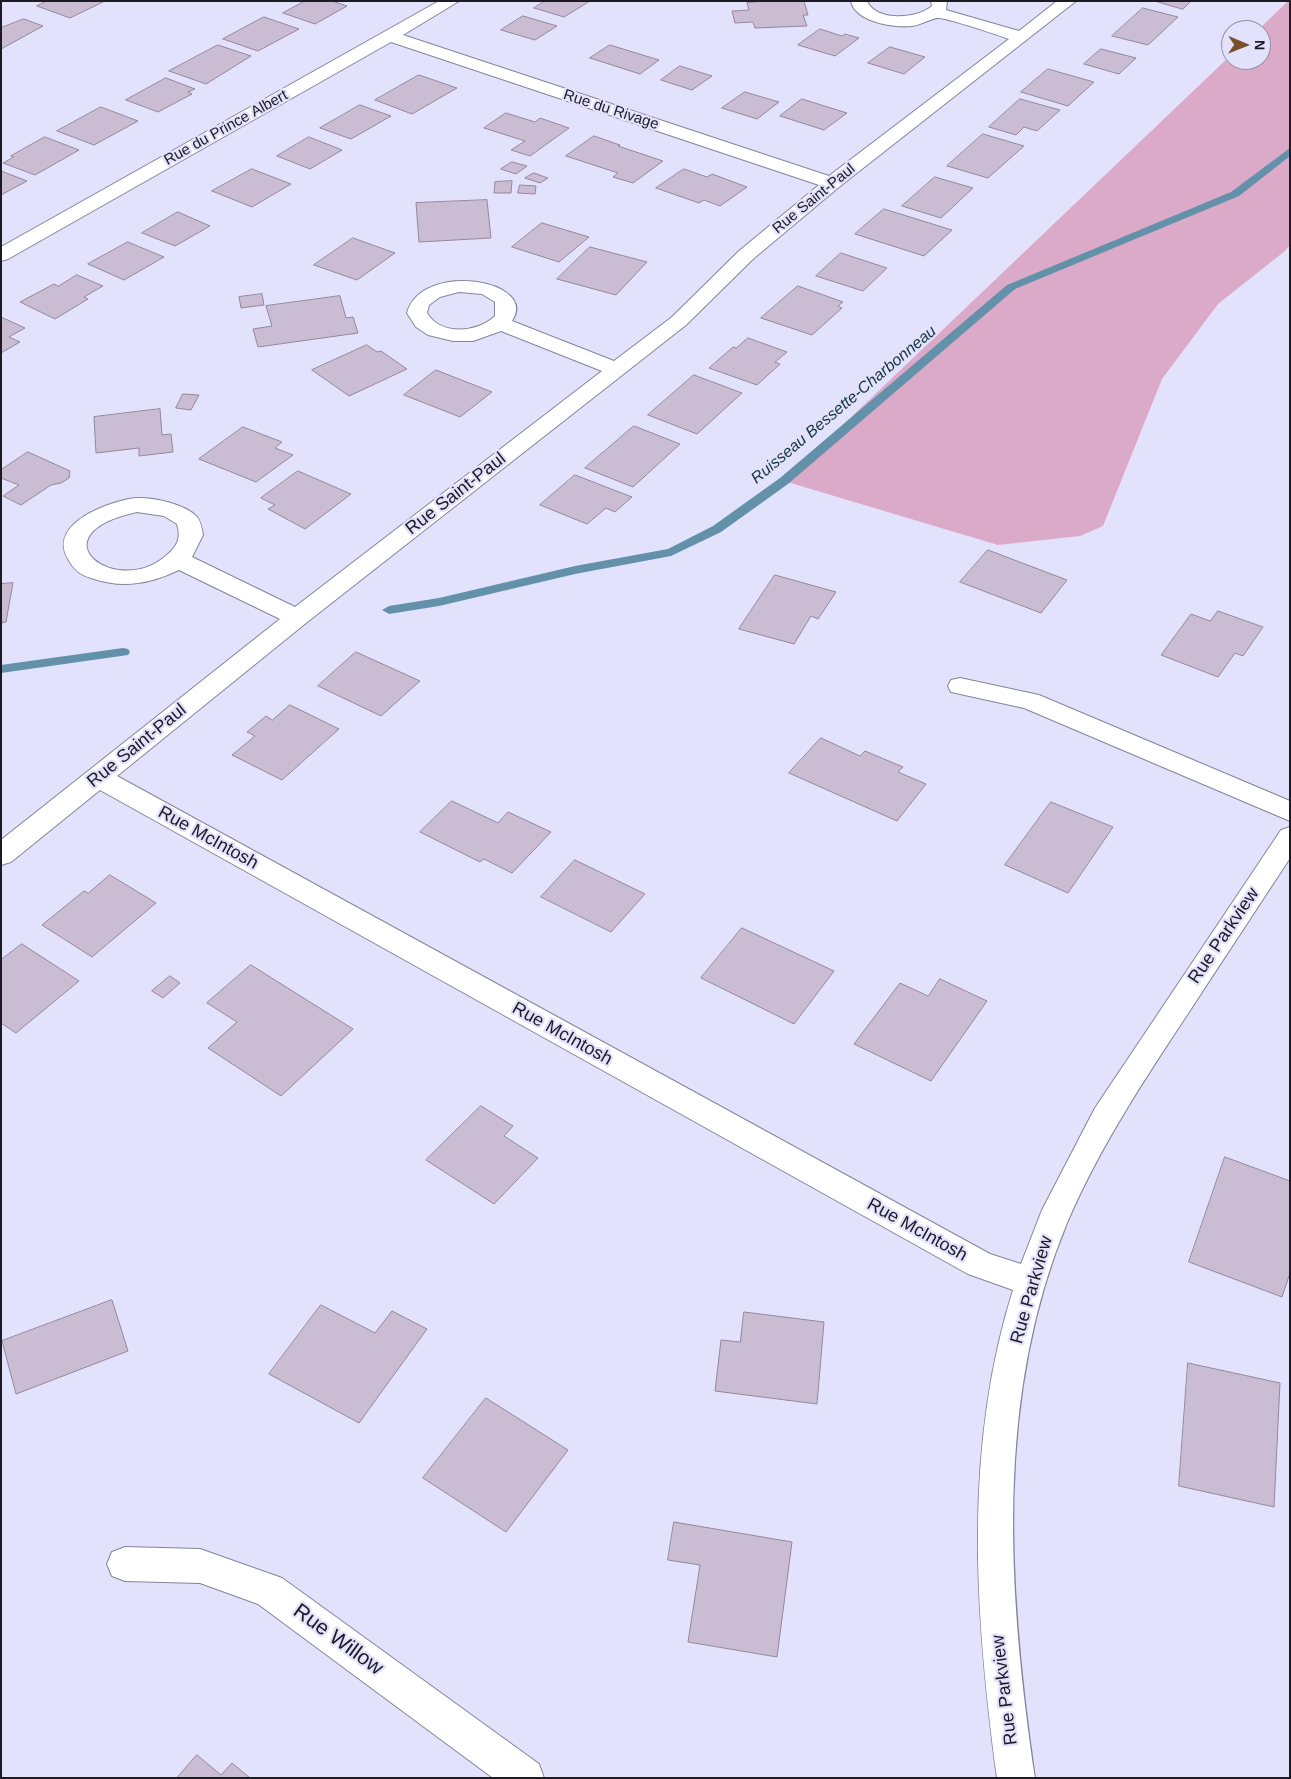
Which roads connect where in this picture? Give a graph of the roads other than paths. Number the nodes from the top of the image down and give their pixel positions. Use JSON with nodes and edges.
{"nodes":[{"id":1,"x":451,"y":1,"type":"edge"},
{"id":2,"x":859,"y":1,"type":"edge"},
{"id":3,"x":1068,"y":1,"type":"edge"},
{"id":4,"x":937,"y":7,"type":"edge"},
{"id":5,"x":390,"y":36,"type":"junction"},
{"id":6,"x":1021,"y":37,"type":"junction"},
{"id":7,"x":832,"y":183,"type":"junction"},
{"id":8,"x":1,"y":254,"type":"edge"},
{"id":9,"x":499,"y":323,"type":"dead end"},
{"id":10,"x":616,"y":369,"type":"junction"},
{"id":11,"x":178,"y":560,"type":"junction"},
{"id":12,"x":297,"y":618,"type":"junction"},
{"id":13,"x":960,"y":686,"type":"dead end"},
{"id":14,"x":98,"y":777,"type":"junction"},
{"id":15,"x":1290,"y":812,"type":"edge"},
{"id":16,"x":1290,"y":837,"type":"edge"},
{"id":17,"x":1,"y":855,"type":"edge"},
{"id":18,"x":1031,"y":1282,"type":"junction"},
{"id":19,"x":125,"y":1564,"type":"dead end"},
{"id":20,"x":525,"y":1778,"type":"edge"},
{"id":21,"x":1016,"y":1778,"type":"edge"}],
"edges":[{"from":1,"to":5,"type":"street","name":"Rue du Prince Albert"},
{"from":2,"to":4,"type":"street"},
{"from":3,"to":6,"type":"street","name":"Rue Saint-Paul"},
{"from":4,"to":6,"type":"street"},
{"from":5,"to":7,"type":"street","name":"Rue du Rivage"},
{"from":5,"to":8,"type":"street","name":"Rue du Prince Albert"},
{"from":6,"to":7,"type":"street","name":"Rue Saint-Paul"},
{"from":7,"to":10,"type":"street","name":"Rue Saint-Paul"},
{"from":9,"to":10,"type":"street"},
{"from":10,"to":12,"type":"street","name":"Rue Saint-Paul"},
{"from":11,"to":11,"type":"street"},
{"from":11,"to":12,"type":"street"},
{"from":12,"to":14,"type":"street","name":"Rue Saint-Paul"},
{"from":13,"to":15,"type":"street"},
{"from":14,"to":17,"type":"street","name":"Rue Saint-Paul"},
{"from":14,"to":18,"type":"street","name":"Rue McIntosh"},
{"from":16,"to":18,"type":"street","name":"Rue Parkview"},
{"from":18,"to":21,"type":"street","name":"Rue Parkview"},
{"from":19,"to":20,"type":"street","name":"Rue Willow"}]}
